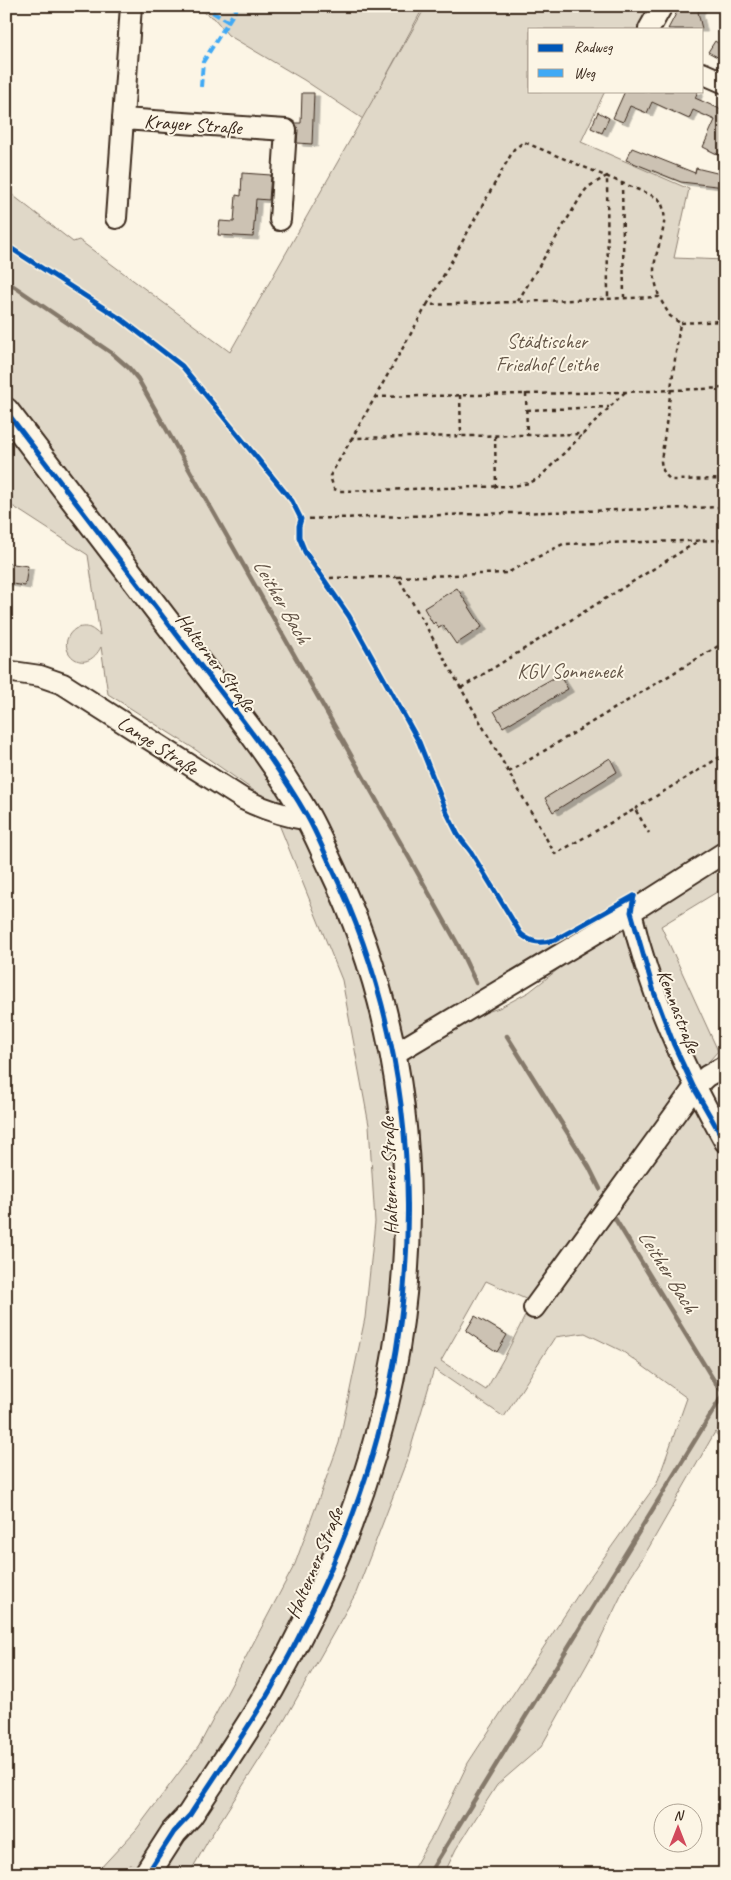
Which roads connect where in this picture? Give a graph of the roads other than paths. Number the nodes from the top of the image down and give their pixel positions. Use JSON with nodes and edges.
{"nodes":[{"id":1,"x":131,"y":6,"type":"edge"},
{"id":2,"x":662,"y":6,"type":"edge"},
{"id":3,"x":650,"y":28,"type":"edge"},
{"id":4,"x":704,"y":73,"type":"edge"},
{"id":5,"x":725,"y":83,"type":"edge"},
{"id":6,"x":123,"y":119,"type":"junction"},
{"id":7,"x":116,"y":218,"type":"dead end"},
{"id":8,"x":280,"y":220,"type":"dead end"},
{"id":9,"x":6,"y":411,"type":"edge"},
{"id":10,"x":6,"y":671,"type":"edge"},
{"id":11,"x":309,"y":820,"type":"junction"},
{"id":12,"x":725,"y":852,"type":"edge"},
{"id":13,"x":632,"y":912,"type":"junction"},
{"id":14,"x":394,"y":1054,"type":"junction"},
{"id":15,"x":725,"y":1066,"type":"edge"},
{"id":16,"x":694,"y":1088,"type":"junction"},
{"id":17,"x":725,"y":1142,"type":"edge"},
{"id":18,"x":534,"y":1308,"type":"dead end"},
{"id":19,"x":190,"y":1815,"type":"junction"},
{"id":20,"x":147,"y":1874,"type":"edge"},
{"id":21,"x":163,"y":1874,"type":"edge"}],
"edges":[{"from":1,"to":6,"type":"street","name":"Krayer Straße"},
{"from":2,"to":3,"type":"street"},
{"from":4,"to":5,"type":"street"},
{"from":6,"to":7,"type":"street"},
{"from":6,"to":8,"type":"street","name":"Krayer Straße"},
{"from":9,"to":11,"type":"main road","name":"Halterner Straße"},
{"from":10,"to":11,"type":"street","name":"Lange Straße"},
{"from":11,"to":14,"type":"main road","name":"Halterner Straße"},
{"from":12,"to":13,"type":"street"},
{"from":13,"to":14,"type":"street"},
{"from":13,"to":16,"type":"street","name":"Kemnastraße"},
{"from":14,"to":19,"type":"main road","name":"Halterner Straße"},
{"from":15,"to":16,"type":"street"},
{"from":16,"to":17,"type":"street","name":"Kemnastraße"},
{"from":16,"to":18,"type":"street"},
{"from":19,"to":20,"type":"main road","name":"Halterner Straße"},
{"from":19,"to":21,"type":"main road","name":"Halterner Straße"}]}
